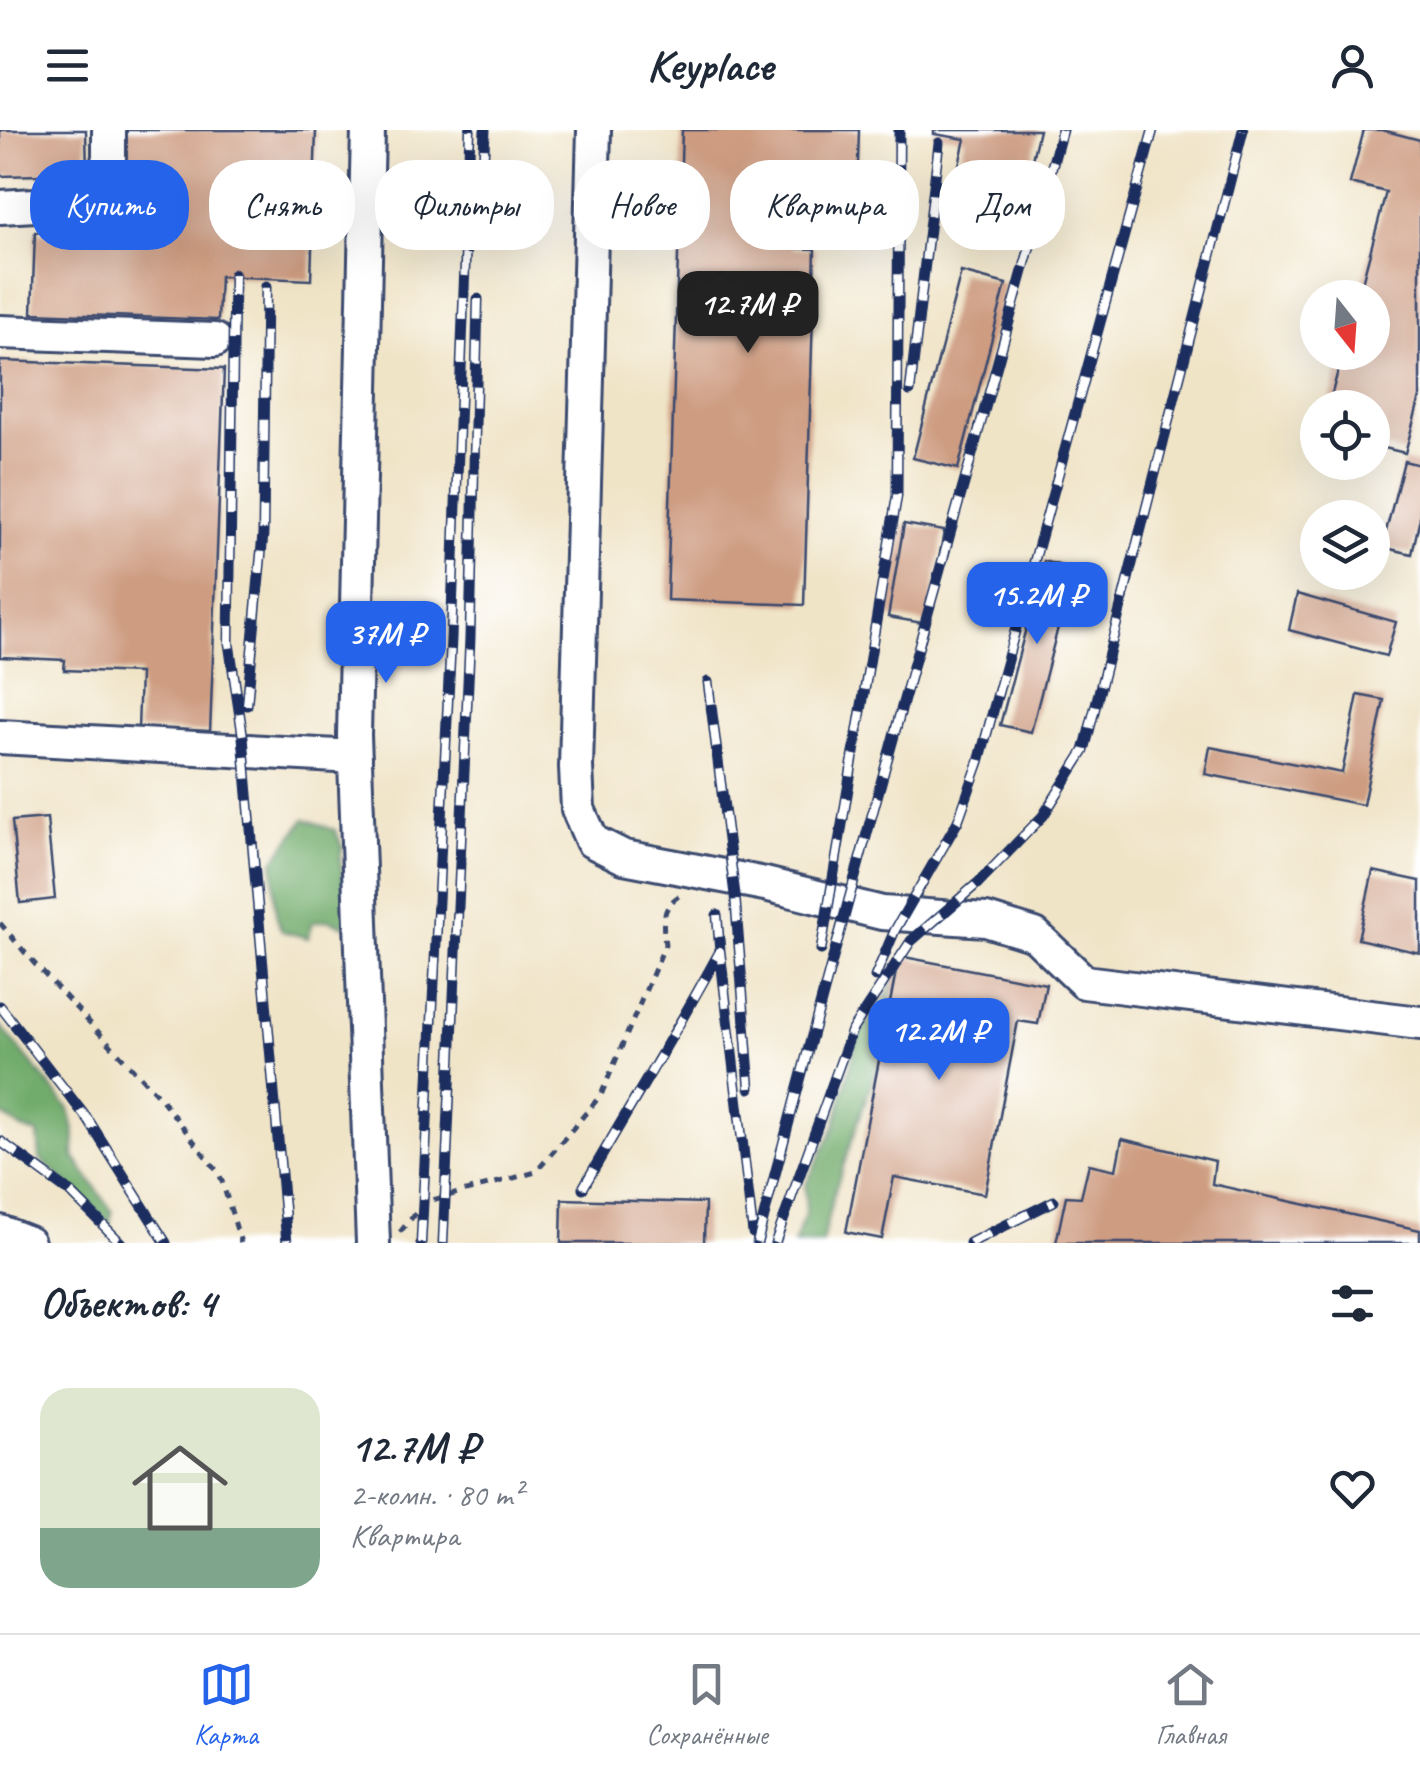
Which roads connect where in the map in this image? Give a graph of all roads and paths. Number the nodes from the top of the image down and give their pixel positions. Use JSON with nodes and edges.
{"nodes":[{"id":1,"x":109,"y":130,"type":"edge"},
{"id":2,"x":368,"y":130,"type":"edge"},
{"id":3,"x":594,"y":130,"type":"edge"},
{"id":4,"x":0,"y":208,"type":"edge"},
{"id":5,"x":0,"y":332,"type":"edge"},
{"id":6,"x":215,"y":340,"type":"dead end"},
{"id":7,"x":0,"y":737,"type":"edge"},
{"id":8,"x":355,"y":757,"type":"junction"},
{"id":9,"x":700,"y":872,"type":"junction"},
{"id":10,"x":0,"y":922,"type":"edge"},
{"id":11,"x":1420,"y":1023,"type":"edge"},
{"id":12,"x":0,"y":1232,"type":"edge"},
{"id":13,"x":28,"y":1243,"type":"edge"},
{"id":14,"x":242,"y":1243,"type":"edge"},
{"id":15,"x":373,"y":1243,"type":"edge"},
{"id":16,"x":394,"y":1243,"type":"edge"}],
"edges":[{"from":1,"to":4,"type":"street"},
{"from":2,"to":8,"type":"street"},
{"from":3,"to":9,"type":"street"},
{"from":5,"to":6,"type":"street"},
{"from":7,"to":8,"type":"street"},
{"from":8,"to":15,"type":"street"},
{"from":9,"to":11,"type":"street"},
{"from":9,"to":16,"type":"path"},
{"from":10,"to":14,"type":"path"},
{"from":12,"to":13,"type":"street"}]}
